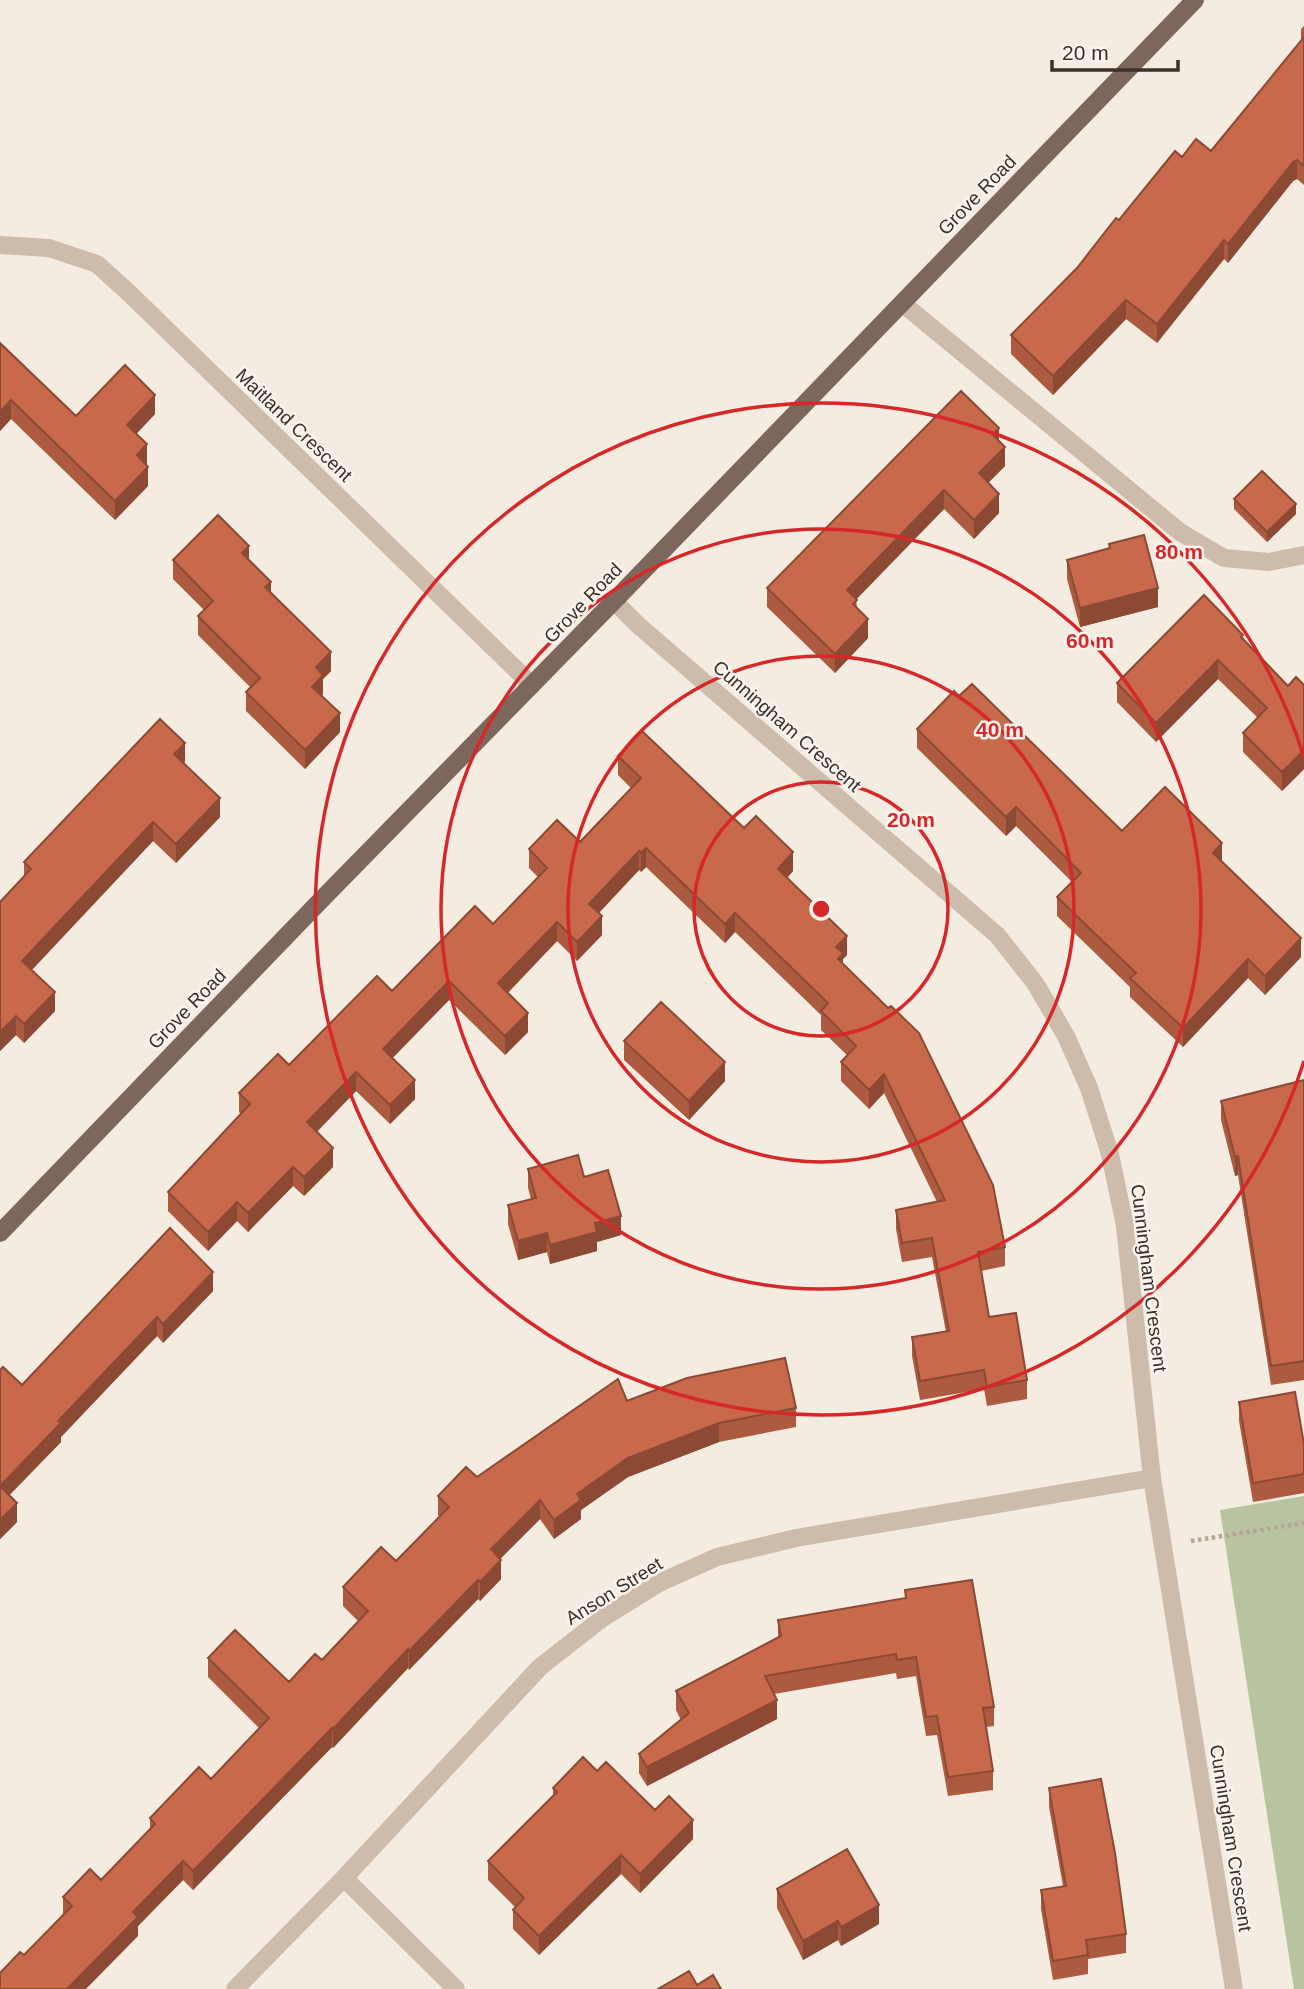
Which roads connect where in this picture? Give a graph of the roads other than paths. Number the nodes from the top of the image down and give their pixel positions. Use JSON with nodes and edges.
{"nodes":[{"id":1,"x":1195,"y":0,"type":"edge"},
{"id":2,"x":0,"y":245,"type":"edge"},
{"id":3,"x":902,"y":303,"type":"junction"},
{"id":4,"x":1304,"y":555,"type":"edge"},
{"id":5,"x":614,"y":601,"type":"junction"},
{"id":6,"x":532,"y":685,"type":"junction"},
{"id":7,"x":0,"y":1233,"type":"edge"},
{"id":8,"x":1152,"y":1478,"type":"junction"},
{"id":9,"x":344,"y":1878,"type":"junction"},
{"id":10,"x":235,"y":1989,"type":"edge"},
{"id":11,"x":456,"y":1989,"type":"edge"},
{"id":12,"x":1234,"y":1989,"type":"edge"}],
"edges":[{"from":1,"to":3,"type":"main road","name":"Grove Road"},
{"from":2,"to":6,"type":"street","name":"Maitland Crescent"},
{"from":3,"to":4,"type":"street"},
{"from":3,"to":5,"type":"main road","name":"Grove Road"},
{"from":5,"to":6,"type":"main road","name":"Grove Road"},
{"from":5,"to":8,"type":"street","name":"Cunningham Crescent"},
{"from":6,"to":7,"type":"main road","name":"Grove Road"},
{"from":8,"to":9,"type":"street","name":"Anson Street"},
{"from":8,"to":12,"type":"street","name":"Cunningham Crescent"},
{"from":9,"to":10,"type":"street","name":"Anson Street"},
{"from":9,"to":11,"type":"street"}]}
